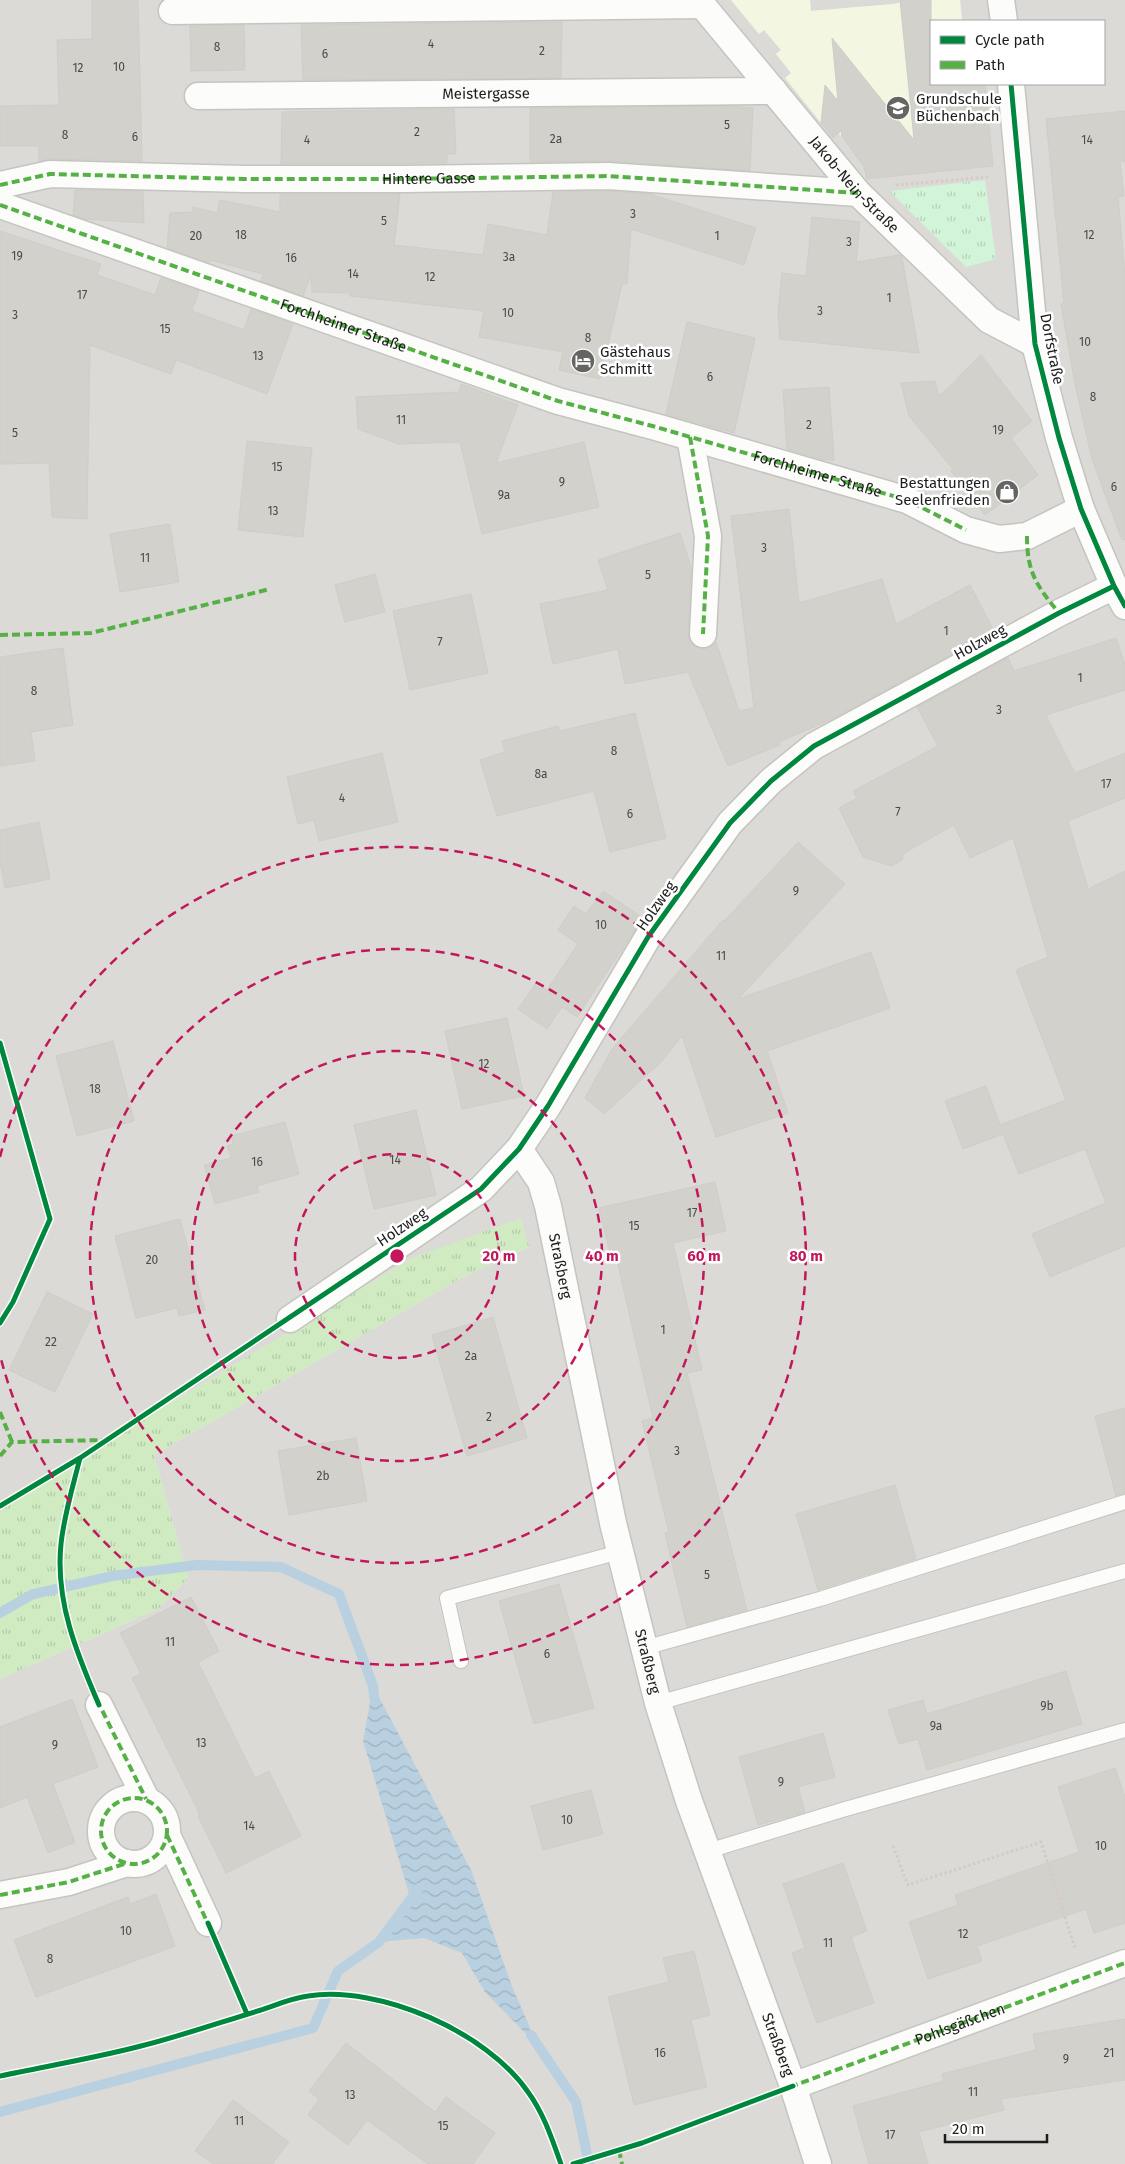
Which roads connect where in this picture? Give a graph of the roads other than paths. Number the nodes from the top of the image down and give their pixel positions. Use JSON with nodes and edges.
{"nodes":[{"id":1,"x":1001,"y":0,"type":"edge"},
{"id":2,"x":700,"y":2,"type":"edge"},
{"id":3,"x":172,"y":11,"type":"dead end"},
{"id":4,"x":1004,"y":20,"type":"edge"},
{"id":5,"x":1011,"y":85,"type":"edge"},
{"id":6,"x":774,"y":91,"type":"junction"},
{"id":7,"x":198,"y":96,"type":"dead end"},
{"id":8,"x":0,"y":185,"type":"edge"},
{"id":9,"x":858,"y":193,"type":"junction"},
{"id":10,"x":0,"y":205,"type":"edge"},
{"id":11,"x":1035,"y":344,"type":"junction"},
{"id":12,"x":690,"y":437,"type":"junction"},
{"id":13,"x":1081,"y":509,"type":"junction"},
{"id":14,"x":1120,"y":596,"type":"edge"},
{"id":15,"x":703,"y":634,"type":"dead end"},
{"id":16,"x":520,"y":1148,"type":"junction"},
{"id":17,"x":290,"y":1318,"type":"dead end"},
{"id":18,"x":1125,"y":1502,"type":"edge"},
{"id":19,"x":620,"y":1552,"type":"junction"},
{"id":20,"x":1125,"y":1571,"type":"edge"},
{"id":21,"x":644,"y":1648,"type":"junction"},
{"id":22,"x":461,"y":1661,"type":"dead end"},
{"id":23,"x":658,"y":1703,"type":"junction"},
{"id":24,"x":99,"y":1705,"type":"dead end"},
{"id":25,"x":1125,"y":1730,"type":"edge"},
{"id":26,"x":146,"y":1799,"type":"junction"},
{"id":27,"x":167,"y":1835,"type":"junction"},
{"id":28,"x":708,"y":1851,"type":"junction"},
{"id":29,"x":127,"y":1864,"type":"junction"},
{"id":30,"x":0,"y":1895,"type":"edge"},
{"id":31,"x":208,"y":1923,"type":"dead end"},
{"id":32,"x":1125,"y":1963,"type":"edge"},
{"id":33,"x":793,"y":2086,"type":"junction"},
{"id":34,"x":818,"y":2164,"type":"edge"}],
"edges":[{"from":1,"to":4,"type":"street"},
{"from":2,"to":3,"type":"street"},
{"from":2,"to":6,"type":"street","name":"Jakob-Nein-Straße"},
{"from":5,"to":11,"type":"street","name":"Dorfstraße"},
{"from":6,"to":7,"type":"street","name":"Meistergasse"},
{"from":6,"to":9,"type":"street","name":"Jakob-Nein-Straße"},
{"from":8,"to":9,"type":"street","name":"Hintere Gasse"},
{"from":9,"to":11,"type":"street","name":"Jakob-Nein-Straße"},
{"from":10,"to":12,"type":"street","name":"Forchheimer Straße"},
{"from":11,"to":13,"type":"street","name":"Dorfstraße"},
{"from":12,"to":13,"type":"street","name":"Forchheimer Straße"},
{"from":12,"to":15,"type":"street"},
{"from":13,"to":14,"type":"street","name":"Dorfstraße"},
{"from":14,"to":16,"type":"street","name":"Holzweg"},
{"from":16,"to":17,"type":"street","name":"Holzweg"},
{"from":16,"to":19,"type":"street","name":"Straßberg"},
{"from":18,"to":21,"type":"lane"},
{"from":19,"to":21,"type":"street","name":"Straßberg"},
{"from":19,"to":22,"type":"lane"},
{"from":20,"to":23,"type":"lane"},
{"from":21,"to":23,"type":"street","name":"Straßberg"},
{"from":23,"to":28,"type":"street","name":"Straßberg"},
{"from":24,"to":26,"type":"street"},
{"from":25,"to":28,"type":"lane"},
{"from":26,"to":27,"type":"street"},
{"from":26,"to":29,"type":"street"},
{"from":27,"to":29,"type":"street"},
{"from":27,"to":31,"type":"street"},
{"from":28,"to":33,"type":"street","name":"Straßberg"},
{"from":29,"to":30,"type":"street"},
{"from":32,"to":33,"type":"street","name":"Pohlsgäßchen"},
{"from":33,"to":34,"type":"street","name":"Straßberg"}]}
